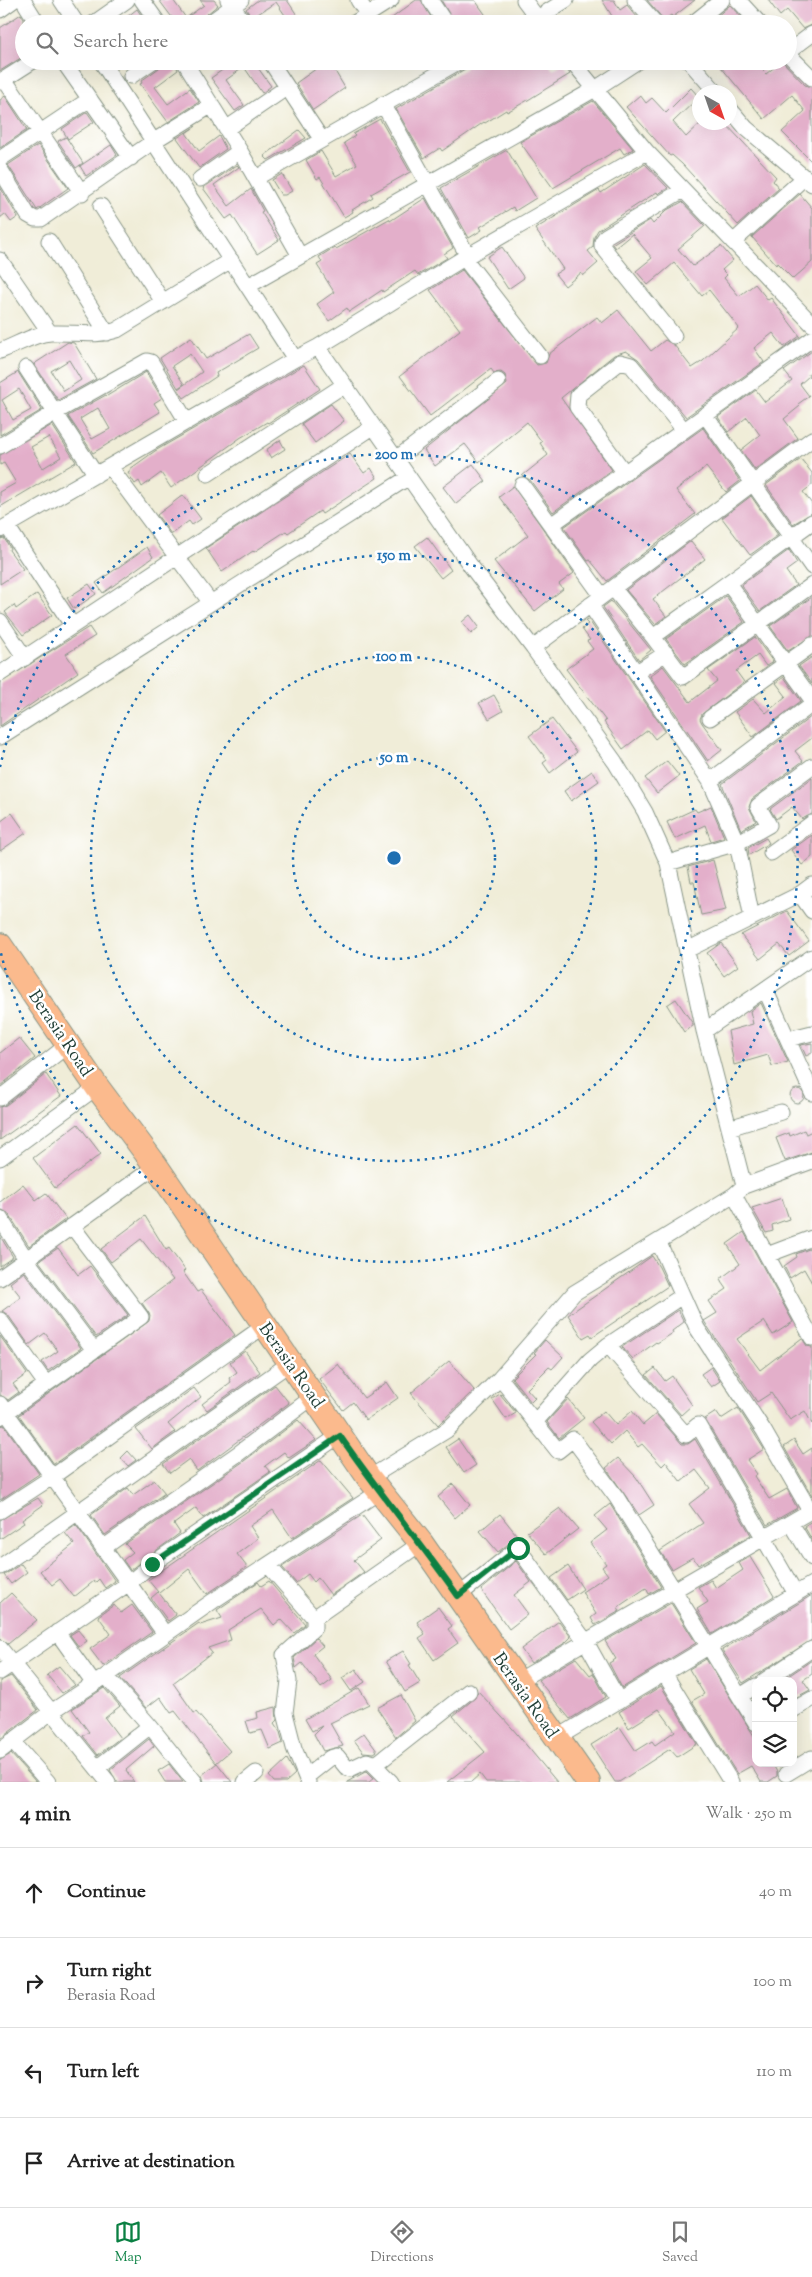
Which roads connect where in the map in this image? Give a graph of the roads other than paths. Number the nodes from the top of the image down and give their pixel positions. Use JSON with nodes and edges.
{"nodes":[{"id":1,"x":14,"y":0,"type":"edge"},
{"id":2,"x":23,"y":0,"type":"edge"},
{"id":3,"x":61,"y":0,"type":"edge"},
{"id":4,"x":127,"y":0,"type":"edge"},
{"id":5,"x":142,"y":0,"type":"edge"},
{"id":6,"x":358,"y":0,"type":"edge"},
{"id":7,"x":391,"y":0,"type":"edge"},
{"id":8,"x":430,"y":0,"type":"edge"},
{"id":9,"x":524,"y":0,"type":"edge"},
{"id":10,"x":566,"y":0,"type":"edge"},
{"id":11,"x":635,"y":0,"type":"edge"},
{"id":12,"x":722,"y":0,"type":"edge"},
{"id":13,"x":738,"y":0,"type":"edge"},
{"id":14,"x":234,"y":2,"type":"edge"},
{"id":15,"x":0,"y":10,"type":"edge"},
{"id":16,"x":32,"y":15,"type":"edge"},
{"id":17,"x":71,"y":15,"type":"edge"},
{"id":18,"x":106,"y":15,"type":"edge"},
{"id":19,"x":152,"y":15,"type":"edge"},
{"id":20,"x":219,"y":15,"type":"edge"},
{"id":21,"x":240,"y":15,"type":"edge"},
{"id":22,"x":368,"y":15,"type":"joint"},
{"id":23,"x":440,"y":15,"type":"edge"},
{"id":24,"x":532,"y":15,"type":"edge"},
{"id":25,"x":546,"y":15,"type":"edge"},
{"id":26,"x":648,"y":15,"type":"edge"},
{"id":27,"x":703,"y":15,"type":"edge"},
{"id":28,"x":752,"y":15,"type":"edge"},
{"id":29,"x":812,"y":34,"type":"edge"},
{"id":30,"x":797,"y":46,"type":"edge"},
{"id":31,"x":797,"y":62,"type":"edge"},
{"id":32,"x":18,"y":70,"type":"edge"},
{"id":33,"x":69,"y":70,"type":"edge"},
{"id":34,"x":107,"y":70,"type":"edge"},
{"id":35,"x":140,"y":70,"type":"edge"},
{"id":36,"x":190,"y":70,"type":"edge"},
{"id":37,"x":275,"y":70,"type":"edge"},
{"id":38,"x":444,"y":70,"type":"edge"},
{"id":39,"x":579,"y":70,"type":"edge"},
{"id":40,"x":624,"y":70,"type":"edge"},
{"id":41,"x":697,"y":70,"type":"edge"},
{"id":42,"x":131,"y":76,"type":"dead end"},
{"id":43,"x":812,"y":78,"type":"edge"},
{"id":44,"x":2,"y":80,"type":"edge"},
{"id":45,"x":710,"y":85,"type":"edge"},
{"id":46,"x":286,"y":88,"type":"junction"},
{"id":47,"x":595,"y":89,"type":"junction"},
{"id":48,"x":90,"y":99,"type":"junction"},
{"id":49,"x":383,"y":104,"type":"junction"},
{"id":50,"x":212,"y":105,"type":"junction"},
{"id":51,"x":737,"y":117,"type":"edge"},
{"id":52,"x":226,"y":129,"type":"junction"},
{"id":53,"x":42,"y":131,"type":"junction"},
{"id":54,"x":322,"y":140,"type":"junction"},
{"id":55,"x":154,"y":141,"type":"junction"},
{"id":56,"x":240,"y":151,"type":"junction"},
{"id":57,"x":647,"y":152,"type":"junction"},
{"id":58,"x":131,"y":158,"type":"junction"},
{"id":59,"x":0,"y":159,"type":"edge"},
{"id":60,"x":0,"y":169,"type":"edge"},
{"id":61,"x":256,"y":178,"type":"junction"},
{"id":62,"x":200,"y":179,"type":"dead end"},
{"id":63,"x":809,"y":181,"type":"edge"},
{"id":64,"x":428,"y":184,"type":"junction"},
{"id":65,"x":683,"y":190,"type":"junction"},
{"id":66,"x":82,"y":192,"type":"junction"},
{"id":67,"x":101,"y":206,"type":"dead end"},
{"id":68,"x":49,"y":241,"type":"dead end"},
{"id":69,"x":733,"y":242,"type":"junction"},
{"id":70,"x":300,"y":256,"type":"junction"},
{"id":71,"x":466,"y":257,"type":"junction"},
{"id":72,"x":0,"y":260,"type":"edge"},
{"id":73,"x":231,"y":260,"type":"junction"},
{"id":74,"x":248,"y":286,"type":"junction"},
{"id":75,"x":163,"y":302,"type":"junction"},
{"id":76,"x":812,"y":324,"type":"edge"},
{"id":77,"x":50,"y":333,"type":"junction"},
{"id":78,"x":108,"y":333,"type":"junction"},
{"id":79,"x":674,"y":336,"type":"dead end"},
{"id":80,"x":812,"y":339,"type":"edge"},
{"id":81,"x":318,"y":347,"type":"junction"},
{"id":82,"x":0,"y":351,"type":"edge"},
{"id":83,"x":540,"y":356,"type":"dead end"},
{"id":84,"x":295,"y":359,"type":"junction"},
{"id":85,"x":26,"y":368,"type":"dead end"},
{"id":86,"x":498,"y":381,"type":"dead end"},
{"id":87,"x":344,"y":385,"type":"junction"},
{"id":88,"x":56,"y":412,"type":"junction"},
{"id":89,"x":705,"y":415,"type":"junction"},
{"id":90,"x":187,"y":422,"type":"junction"},
{"id":91,"x":373,"y":427,"type":"junction"},
{"id":92,"x":684,"y":430,"type":"junction"},
{"id":93,"x":812,"y":440,"type":"edge"},
{"id":94,"x":0,"y":446,"type":"edge"},
{"id":95,"x":396,"y":459,"type":"junction"},
{"id":96,"x":103,"y":471,"type":"junction"},
{"id":97,"x":625,"y":473,"type":"junction"},
{"id":98,"x":208,"y":474,"type":"dead end"},
{"id":99,"x":409,"y":478,"type":"junction"},
{"id":100,"x":753,"y":484,"type":"junction"},
{"id":101,"x":522,"y":485,"type":"dead end"},
{"id":102,"x":812,"y":522,"type":"edge"},
{"id":103,"x":551,"y":525,"type":"junction"},
{"id":104,"x":3,"y":528,"type":"edge"},
{"id":105,"x":791,"y":537,"type":"junction"},
{"id":106,"x":177,"y":558,"type":"junction"},
{"id":107,"x":812,"y":567,"type":"edge"},
{"id":108,"x":728,"y":583,"type":"junction"},
{"id":109,"x":812,"y":585,"type":"edge"},
{"id":110,"x":608,"y":592,"type":"junction"},
{"id":111,"x":210,"y":603,"type":"junction"},
{"id":112,"x":590,"y":606,"type":"junction"},
{"id":113,"x":0,"y":621,"type":"edge"},
{"id":114,"x":758,"y":624,"type":"junction"},
{"id":115,"x":72,"y":625,"type":"junction"},
{"id":116,"x":654,"y":636,"type":"junction"},
{"id":117,"x":812,"y":645,"type":"edge"},
{"id":118,"x":533,"y":648,"type":"junction"},
{"id":119,"x":666,"y":653,"type":"junction"},
{"id":120,"x":25,"y":658,"type":"junction"},
{"id":121,"x":786,"y":663,"type":"junction"},
{"id":122,"x":637,"y":672,"type":"junction"},
{"id":123,"x":0,"y":674,"type":"edge"},
{"id":124,"x":812,"y":700,"type":"edge"},
{"id":125,"x":812,"y":704,"type":"edge"},
{"id":126,"x":710,"y":718,"type":"dead end"},
{"id":127,"x":0,"y":737,"type":"edge"},
{"id":128,"x":812,"y":766,"type":"edge"},
{"id":129,"x":710,"y":781,"type":"junction"},
{"id":130,"x":812,"y":823,"type":"edge"},
{"id":131,"x":737,"y":843,"type":"junction"},
{"id":132,"x":771,"y":853,"type":"dead end"},
{"id":133,"x":668,"y":863,"type":"junction"},
{"id":134,"x":806,"y":890,"type":"edge"},
{"id":135,"x":812,"y":911,"type":"edge"},
{"id":136,"x":752,"y":918,"type":"junction"},
{"id":137,"x":687,"y":950,"type":"junction"},
{"id":138,"x":3,"y":954,"type":"edge"},
{"id":139,"x":812,"y":956,"type":"edge"},
{"id":140,"x":765,"y":989,"type":"junction"},
{"id":141,"x":704,"y":1031,"type":"junction"},
{"id":142,"x":812,"y":1032,"type":"edge"},
{"id":143,"x":788,"y":1039,"type":"junction"},
{"id":144,"x":69,"y":1044,"type":"junction"},
{"id":145,"x":97,"y":1087,"type":"junction"},
{"id":146,"x":812,"y":1093,"type":"edge"},
{"id":147,"x":0,"y":1098,"type":"edge"},
{"id":148,"x":781,"y":1112,"type":"dead end"},
{"id":149,"x":729,"y":1128,"type":"junction"},
{"id":150,"x":0,"y":1158,"type":"edge"},
{"id":151,"x":812,"y":1161,"type":"edge"},
{"id":152,"x":156,"y":1166,"type":"junction"},
{"id":153,"x":739,"y":1190,"type":"junction"},
{"id":154,"x":0,"y":1218,"type":"edge"},
{"id":155,"x":72,"y":1226,"type":"junction"},
{"id":156,"x":812,"y":1238,"type":"edge"},
{"id":157,"x":658,"y":1243,"type":"junction"},
{"id":158,"x":767,"y":1255,"type":"junction"},
{"id":159,"x":26,"y":1259,"type":"junction"},
{"id":160,"x":0,"y":1278,"type":"edge"},
{"id":161,"x":682,"y":1296,"type":"junction"},
{"id":162,"x":0,"y":1320,"type":"edge"},
{"id":163,"x":264,"y":1326,"type":"junction"},
{"id":164,"x":812,"y":1338,"type":"edge"},
{"id":165,"x":608,"y":1345,"type":"junction"},
{"id":166,"x":94,"y":1350,"type":"junction"},
{"id":167,"x":290,"y":1363,"type":"junction"},
{"id":168,"x":500,"y":1378,"type":"junction"},
{"id":169,"x":46,"y":1384,"type":"junction"},
{"id":170,"x":314,"y":1396,"type":"junction"},
{"id":171,"x":2,"y":1411,"type":"edge"},
{"id":172,"x":535,"y":1422,"type":"junction"},
{"id":173,"x":340,"y":1436,"type":"junction"},
{"id":174,"x":52,"y":1477,"type":"junction"},
{"id":175,"x":374,"y":1485,"type":"junction"},
{"id":176,"x":811,"y":1511,"type":"edge"},
{"id":177,"x":0,"y":1512,"type":"edge"},
{"id":178,"x":77,"y":1513,"type":"junction"},
{"id":179,"x":790,"y":1523,"type":"junction"},
{"id":180,"x":763,"y":1539,"type":"junction"},
{"id":181,"x":421,"y":1543,"type":"junction"},
{"id":182,"x":103,"y":1548,"type":"junction"},
{"id":183,"x":812,"y":1558,"type":"edge"},
{"id":184,"x":268,"y":1566,"type":"junction"},
{"id":185,"x":0,"y":1567,"type":"edge"},
{"id":186,"x":129,"y":1583,"type":"junction"},
{"id":187,"x":812,"y":1584,"type":"edge"},
{"id":188,"x":675,"y":1590,"type":"junction"},
{"id":189,"x":796,"y":1594,"type":"junction"},
{"id":190,"x":458,"y":1596,"type":"junction"},
{"id":191,"x":314,"y":1618,"type":"junction"},
{"id":192,"x":57,"y":1632,"type":"junction"},
{"id":193,"x":165,"y":1634,"type":"junction"},
{"id":194,"x":586,"y":1642,"type":"junction"},
{"id":195,"x":709,"y":1646,"type":"junction"},
{"id":196,"x":0,"y":1648,"type":"edge"},
{"id":197,"x":812,"y":1649,"type":"edge"},
{"id":198,"x":6,"y":1668,"type":"edge"},
{"id":199,"x":664,"y":1673,"type":"junction"},
{"id":200,"x":770,"y":1677,"type":"edge"},
{"id":201,"x":100,"y":1680,"type":"junction"},
{"id":202,"x":516,"y":1682,"type":"junction"},
{"id":203,"x":752,"y":1688,"type":"edge"},
{"id":204,"x":469,"y":1691,"type":"dead end"},
{"id":205,"x":740,"y":1696,"type":"junction"},
{"id":206,"x":812,"y":1699,"type":"edge"},
{"id":207,"x":619,"y":1701,"type":"junction"},
{"id":208,"x":797,"y":1708,"type":"edge"},
{"id":209,"x":51,"y":1712,"type":"junction"},
{"id":210,"x":755,"y":1722,"type":"edge"},
{"id":211,"x":150,"y":1726,"type":"junction"},
{"id":212,"x":557,"y":1738,"type":"junction"},
{"id":213,"x":12,"y":1741,"type":"junction"},
{"id":214,"x":0,"y":1751,"type":"edge"},
{"id":215,"x":812,"y":1758,"type":"edge"},
{"id":216,"x":376,"y":1765,"type":"junction"},
{"id":217,"x":97,"y":1768,"type":"junction"},
{"id":218,"x":786,"y":1773,"type":"edge"},
{"id":219,"x":307,"y":1780,"type":"edge"},
{"id":220,"x":48,"y":1782,"type":"edge"},
{"id":221,"x":108,"y":1782,"type":"edge"},
{"id":222,"x":195,"y":1782,"type":"edge"},
{"id":223,"x":391,"y":1782,"type":"edge"},
{"id":224,"x":588,"y":1782,"type":"edge"},
{"id":225,"x":731,"y":1782,"type":"edge"}],
"edges":[{"from":1,"to":15,"type":"street"},
{"from":2,"to":16,"type":"street"},
{"from":3,"to":17,"type":"street"},
{"from":4,"to":18,"type":"street"},
{"from":5,"to":19,"type":"street"},
{"from":6,"to":22,"type":"street"},
{"from":7,"to":22,"type":"street"},
{"from":8,"to":23,"type":"street"},
{"from":9,"to":24,"type":"street"},
{"from":10,"to":25,"type":"street"},
{"from":11,"to":26,"type":"street"},
{"from":12,"to":27,"type":"street"},
{"from":13,"to":28,"type":"street"},
{"from":14,"to":20,"type":"street"},
{"from":14,"to":21,"type":"street"},
{"from":29,"to":30,"type":"street"},
{"from":31,"to":43,"type":"street"},
{"from":32,"to":44,"type":"street"},
{"from":33,"to":48,"type":"street"},
{"from":34,"to":55,"type":"street"},
{"from":35,"to":42,"type":"street"},
{"from":36,"to":50,"type":"street"},
{"from":37,"to":46,"type":"street"},
{"from":38,"to":49,"type":"street"},
{"from":39,"to":47,"type":"street"},
{"from":40,"to":47,"type":"street"},
{"from":41,"to":45,"type":"street"},
{"from":44,"to":53,"type":"street"},
{"from":46,"to":52,"type":"street"},
{"from":46,"to":54,"type":"street"},
{"from":47,"to":57,"type":"street"},
{"from":47,"to":64,"type":"street"},
{"from":48,"to":53,"type":"street"},
{"from":48,"to":58,"type":"street"},
{"from":49,"to":54,"type":"street"},
{"from":49,"to":64,"type":"street"},
{"from":50,"to":52,"type":"street"},
{"from":50,"to":55,"type":"street"},
{"from":51,"to":63,"type":"street"},
{"from":52,"to":56,"type":"street"},
{"from":53,"to":59,"type":"street"},
{"from":53,"to":66,"type":"street"},
{"from":54,"to":61,"type":"street"},
{"from":55,"to":58,"type":"street"},
{"from":55,"to":73,"type":"street"},
{"from":56,"to":61,"type":"street"},
{"from":56,"to":62,"type":"street"},
{"from":57,"to":65,"type":"street"},
{"from":57,"to":71,"type":"street"},
{"from":58,"to":66,"type":"street"},
{"from":60,"to":66,"type":"street"},
{"from":61,"to":70,"type":"street"},
{"from":63,"to":69,"type":"street"},
{"from":64,"to":70,"type":"street"},
{"from":64,"to":71,"type":"street"},
{"from":65,"to":69,"type":"street"},
{"from":65,"to":79,"type":"street"},
{"from":67,"to":75,"type":"street"},
{"from":68,"to":78,"type":"street"},
{"from":69,"to":76,"type":"street"},
{"from":70,"to":74,"type":"street"},
{"from":71,"to":81,"type":"street"},
{"from":71,"to":83,"type":"street"},
{"from":72,"to":77,"type":"street"},
{"from":73,"to":74,"type":"street"},
{"from":73,"to":75,"type":"street"},
{"from":74,"to":84,"type":"street"},
{"from":75,"to":78,"type":"street"},
{"from":77,"to":78,"type":"street"},
{"from":77,"to":82,"type":"street"},
{"from":80,"to":89,"type":"street"},
{"from":81,"to":84,"type":"street"},
{"from":81,"to":87,"type":"street"},
{"from":84,"to":90,"type":"street"},
{"from":85,"to":88,"type":"street"},
{"from":86,"to":95,"type":"street"},
{"from":87,"to":91,"type":"street"},
{"from":87,"to":98,"type":"street"},
{"from":88,"to":90,"type":"street"},
{"from":88,"to":94,"type":"street"},
{"from":88,"to":96,"type":"street"},
{"from":89,"to":92,"type":"street"},
{"from":89,"to":100,"type":"street"},
{"from":90,"to":96,"type":"street"},
{"from":91,"to":95,"type":"street"},
{"from":91,"to":106,"type":"street"},
{"from":92,"to":97,"type":"street"},
{"from":92,"to":97,"type":"street"},
{"from":93,"to":100,"type":"street"},
{"from":95,"to":99,"type":"street"},
{"from":96,"to":104,"type":"street"},
{"from":96,"to":106,"type":"street"},
{"from":97,"to":103,"type":"street"},
{"from":99,"to":111,"type":"street"},
{"from":99,"to":118,"type":"street"},
{"from":100,"to":105,"type":"street"},
{"from":100,"to":110,"type":"street"},
{"from":101,"to":103,"type":"street"},
{"from":102,"to":105,"type":"street"},
{"from":103,"to":110,"type":"street"},
{"from":104,"to":115,"type":"street"},
{"from":105,"to":107,"type":"street"},
{"from":105,"to":108,"type":"street"},
{"from":106,"to":111,"type":"street"},
{"from":106,"to":115,"type":"street"},
{"from":108,"to":114,"type":"street"},
{"from":108,"to":116,"type":"street"},
{"from":109,"to":114,"type":"street"},
{"from":110,"to":112,"type":"street"},
{"from":110,"to":116,"type":"street"},
{"from":111,"to":127,"type":"street"},
{"from":112,"to":118,"type":"street"},
{"from":112,"to":122,"type":"street"},
{"from":113,"to":120,"type":"street"},
{"from":114,"to":119,"type":"street"},
{"from":114,"to":121,"type":"street"},
{"from":115,"to":120,"type":"street"},
{"from":116,"to":119,"type":"street"},
{"from":117,"to":121,"type":"street"},
{"from":118,"to":133,"type":"street"},
{"from":119,"to":122,"type":"street"},
{"from":120,"to":123,"type":"street"},
{"from":121,"to":124,"type":"street"},
{"from":121,"to":126,"type":"street"},
{"from":122,"to":129,"type":"street"},
{"from":125,"to":129,"type":"street"},
{"from":128,"to":131,"type":"street"},
{"from":129,"to":131,"type":"street"},
{"from":130,"to":132,"type":"street"},
{"from":131,"to":133,"type":"street"},
{"from":131,"to":136,"type":"street"},
{"from":133,"to":137,"type":"street"},
{"from":134,"to":135,"type":"street"},
{"from":134,"to":136,"type":"street"},
{"from":136,"to":137,"type":"street"},
{"from":137,"to":141,"type":"street"},
{"from":138,"to":144,"type":"main road","name":"Berasia Road"},
{"from":139,"to":140,"type":"street"},
{"from":140,"to":141,"type":"street"},
{"from":140,"to":143,"type":"street"},
{"from":141,"to":149,"type":"street"},
{"from":142,"to":143,"type":"street"},
{"from":143,"to":146,"type":"street"},
{"from":144,"to":145,"type":"main road","name":"Berasia Road"},
{"from":144,"to":147,"type":"street"},
{"from":145,"to":150,"type":"street"},
{"from":145,"to":152,"type":"main road","name":"Berasia Road"},
{"from":148,"to":149,"type":"street"},
{"from":149,"to":153,"type":"street"},
{"from":151,"to":153,"type":"street"},
{"from":152,"to":155,"type":"street"},
{"from":152,"to":163,"type":"main road","name":"Berasia Road"},
{"from":153,"to":157,"type":"street"},
{"from":153,"to":158,"type":"street"},
{"from":154,"to":159,"type":"street"},
{"from":155,"to":159,"type":"street"},
{"from":155,"to":166,"type":"street"},
{"from":156,"to":158,"type":"street"},
{"from":157,"to":161,"type":"street"},
{"from":157,"to":168,"type":"street"},
{"from":158,"to":164,"type":"street"},
{"from":159,"to":160,"type":"street"},
{"from":159,"to":166,"type":"street"},
{"from":161,"to":165,"type":"street"},
{"from":161,"to":176,"type":"street"},
{"from":162,"to":169,"type":"street"},
{"from":163,"to":167,"type":"main road","name":"Berasia Road"},
{"from":163,"to":174,"type":"street"},
{"from":165,"to":172,"type":"street"},
{"from":165,"to":180,"type":"street"},
{"from":166,"to":169,"type":"street"},
{"from":167,"to":170,"type":"main road","name":"Berasia Road"},
{"from":167,"to":178,"type":"street"},
{"from":168,"to":172,"type":"street"},
{"from":168,"to":175,"type":"street"},
{"from":169,"to":171,"type":"street"},
{"from":170,"to":173,"type":"main road","name":"Berasia Road"},
{"from":170,"to":182,"type":"street"},
{"from":171,"to":174,"type":"street"},
{"from":172,"to":188,"type":"street"},
{"from":173,"to":175,"type":"main road","name":"Berasia Road"},
{"from":173,"to":186,"type":"street"},
{"from":174,"to":177,"type":"street"},
{"from":174,"to":178,"type":"street"},
{"from":175,"to":181,"type":"main road","name":"Berasia Road"},
{"from":175,"to":184,"type":"street"},
{"from":176,"to":179,"type":"street"},
{"from":178,"to":182,"type":"street"},
{"from":178,"to":185,"type":"street"},
{"from":179,"to":180,"type":"street"},
{"from":179,"to":183,"type":"street"},
{"from":180,"to":188,"type":"street"},
{"from":180,"to":189,"type":"street"},
{"from":181,"to":190,"type":"main road","name":"Berasia Road"},
{"from":181,"to":191,"type":"street"},
{"from":182,"to":186,"type":"street"},
{"from":184,"to":191,"type":"street"},
{"from":184,"to":193,"type":"street"},
{"from":186,"to":192,"type":"street"},
{"from":186,"to":193,"type":"street"},
{"from":187,"to":189,"type":"street"},
{"from":188,"to":194,"type":"street"},
{"from":188,"to":195,"type":"street"},
{"from":189,"to":195,"type":"street"},
{"from":190,"to":194,"type":"street"},
{"from":190,"to":202,"type":"main road","name":"Berasia Road"},
{"from":191,"to":219,"type":"street"},
{"from":192,"to":198,"type":"street"},
{"from":192,"to":201,"type":"street"},
{"from":193,"to":201,"type":"street"},
{"from":194,"to":202,"type":"street"},
{"from":194,"to":207,"type":"street"},
{"from":195,"to":199,"type":"street"},
{"from":195,"to":205,"type":"street"},
{"from":196,"to":198,"type":"street"},
{"from":197,"to":200,"type":"street"},
{"from":198,"to":209,"type":"street"},
{"from":199,"to":207,"type":"street"},
{"from":199,"to":225,"type":"street"},
{"from":201,"to":209,"type":"street"},
{"from":201,"to":211,"type":"street"},
{"from":202,"to":212,"type":"main road","name":"Berasia Road"},
{"from":203,"to":205,"type":"street"},
{"from":204,"to":216,"type":"street"},
{"from":205,"to":210,"type":"street"},
{"from":206,"to":208,"type":"street"},
{"from":207,"to":212,"type":"street"},
{"from":209,"to":213,"type":"street"},
{"from":209,"to":217,"type":"street"},
{"from":211,"to":217,"type":"street"},
{"from":211,"to":222,"type":"street"},
{"from":212,"to":224,"type":"main road","name":"Berasia Road"},
{"from":213,"to":214,"type":"street"},
{"from":213,"to":220,"type":"street"},
{"from":215,"to":218,"type":"street"},
{"from":216,"to":219,"type":"street"},
{"from":216,"to":223,"type":"street"},
{"from":217,"to":221,"type":"street"}]}
